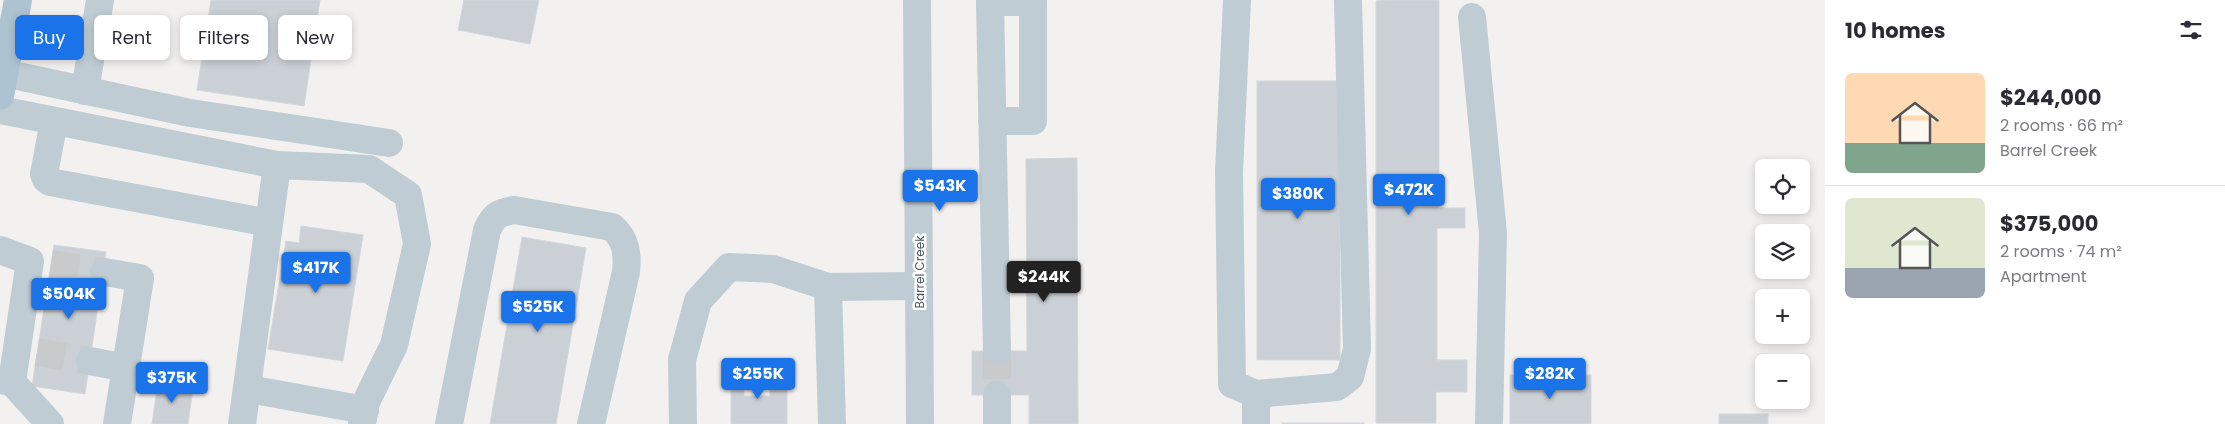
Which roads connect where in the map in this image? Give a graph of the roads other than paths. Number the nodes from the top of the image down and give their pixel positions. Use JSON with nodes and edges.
{"nodes":[{"id":1,"x":18,"y":0,"type":"edge"},
{"id":2,"x":100,"y":0,"type":"edge"},
{"id":3,"x":917,"y":0,"type":"edge"},
{"id":4,"x":1237,"y":0,"type":"edge"},
{"id":5,"x":1348,"y":0,"type":"edge"},
{"id":6,"x":1472,"y":16,"type":"dead end"},
{"id":7,"x":2,"y":85,"type":"edge"},
{"id":8,"x":85,"y":91,"type":"junction"},
{"id":9,"x":0,"y":110,"type":"edge"},
{"id":10,"x":54,"y":120,"type":"junction"},
{"id":11,"x":992,"y":120,"type":"dead end"},
{"id":12,"x":389,"y":144,"type":"dead end"},
{"id":13,"x":277,"y":165,"type":"junction"},
{"id":14,"x":269,"y":223,"type":"junction"},
{"id":15,"x":0,"y":250,"type":"edge"},
{"id":16,"x":104,"y":272,"type":"tunnel mouth"},
{"id":17,"x":919,"y":286,"type":"junction"},
{"id":18,"x":828,"y":287,"type":"junction"},
{"id":19,"x":997,"y":350,"type":"tunnel mouth"},
{"id":20,"x":90,"y":362,"type":"tunnel mouth"},
{"id":21,"x":126,"y":368,"type":"junction"},
{"id":22,"x":6,"y":381,"type":"edge"},
{"id":23,"x":248,"y":389,"type":"junction"},
{"id":24,"x":1256,"y":394,"type":"junction"},
{"id":25,"x":997,"y":395,"type":"tunnel mouth"},
{"id":26,"x":363,"y":417,"type":"edge"},
{"id":27,"x":50,"y":424,"type":"edge"},
{"id":28,"x":117,"y":424,"type":"edge"},
{"id":29,"x":242,"y":424,"type":"edge"},
{"id":30,"x":449,"y":424,"type":"edge"},
{"id":31,"x":592,"y":424,"type":"edge"},
{"id":32,"x":683,"y":424,"type":"edge"},
{"id":33,"x":832,"y":424,"type":"edge"},
{"id":34,"x":920,"y":424,"type":"edge"},
{"id":35,"x":997,"y":424,"type":"edge"},
{"id":36,"x":1256,"y":424,"type":"edge"},
{"id":37,"x":1490,"y":424,"type":"edge"}],
"edges":[{"from":1,"to":7,"type":"main road"},
{"from":2,"to":8,"type":"street"},
{"from":3,"to":17,"type":"street","name":"Barrel Creek"},
{"from":4,"to":24,"type":"street"},
{"from":5,"to":24,"type":"street"},
{"from":6,"to":37,"type":"street"},
{"from":7,"to":8,"type":"street"},
{"from":8,"to":12,"type":"street"},
{"from":9,"to":10,"type":"street"},
{"from":10,"to":13,"type":"street"},
{"from":10,"to":14,"type":"street"},
{"from":11,"to":19,"type":"street"},
{"from":13,"to":14,"type":"street"},
{"from":13,"to":26,"type":"street"},
{"from":14,"to":23,"type":"street"},
{"from":15,"to":22,"type":"street"},
{"from":16,"to":21,"type":"street"},
{"from":17,"to":18,"type":"street"},
{"from":17,"to":34,"type":"street","name":"Barrel Creek"},
{"from":18,"to":32,"type":"street"},
{"from":18,"to":33,"type":"street"},
{"from":20,"to":21,"type":"street"},
{"from":21,"to":28,"type":"street"},
{"from":22,"to":27,"type":"street"},
{"from":23,"to":26,"type":"street"},
{"from":23,"to":29,"type":"street"},
{"from":24,"to":36,"type":"street"},
{"from":25,"to":35,"type":"street"},
{"from":30,"to":31,"type":"street"}]}
